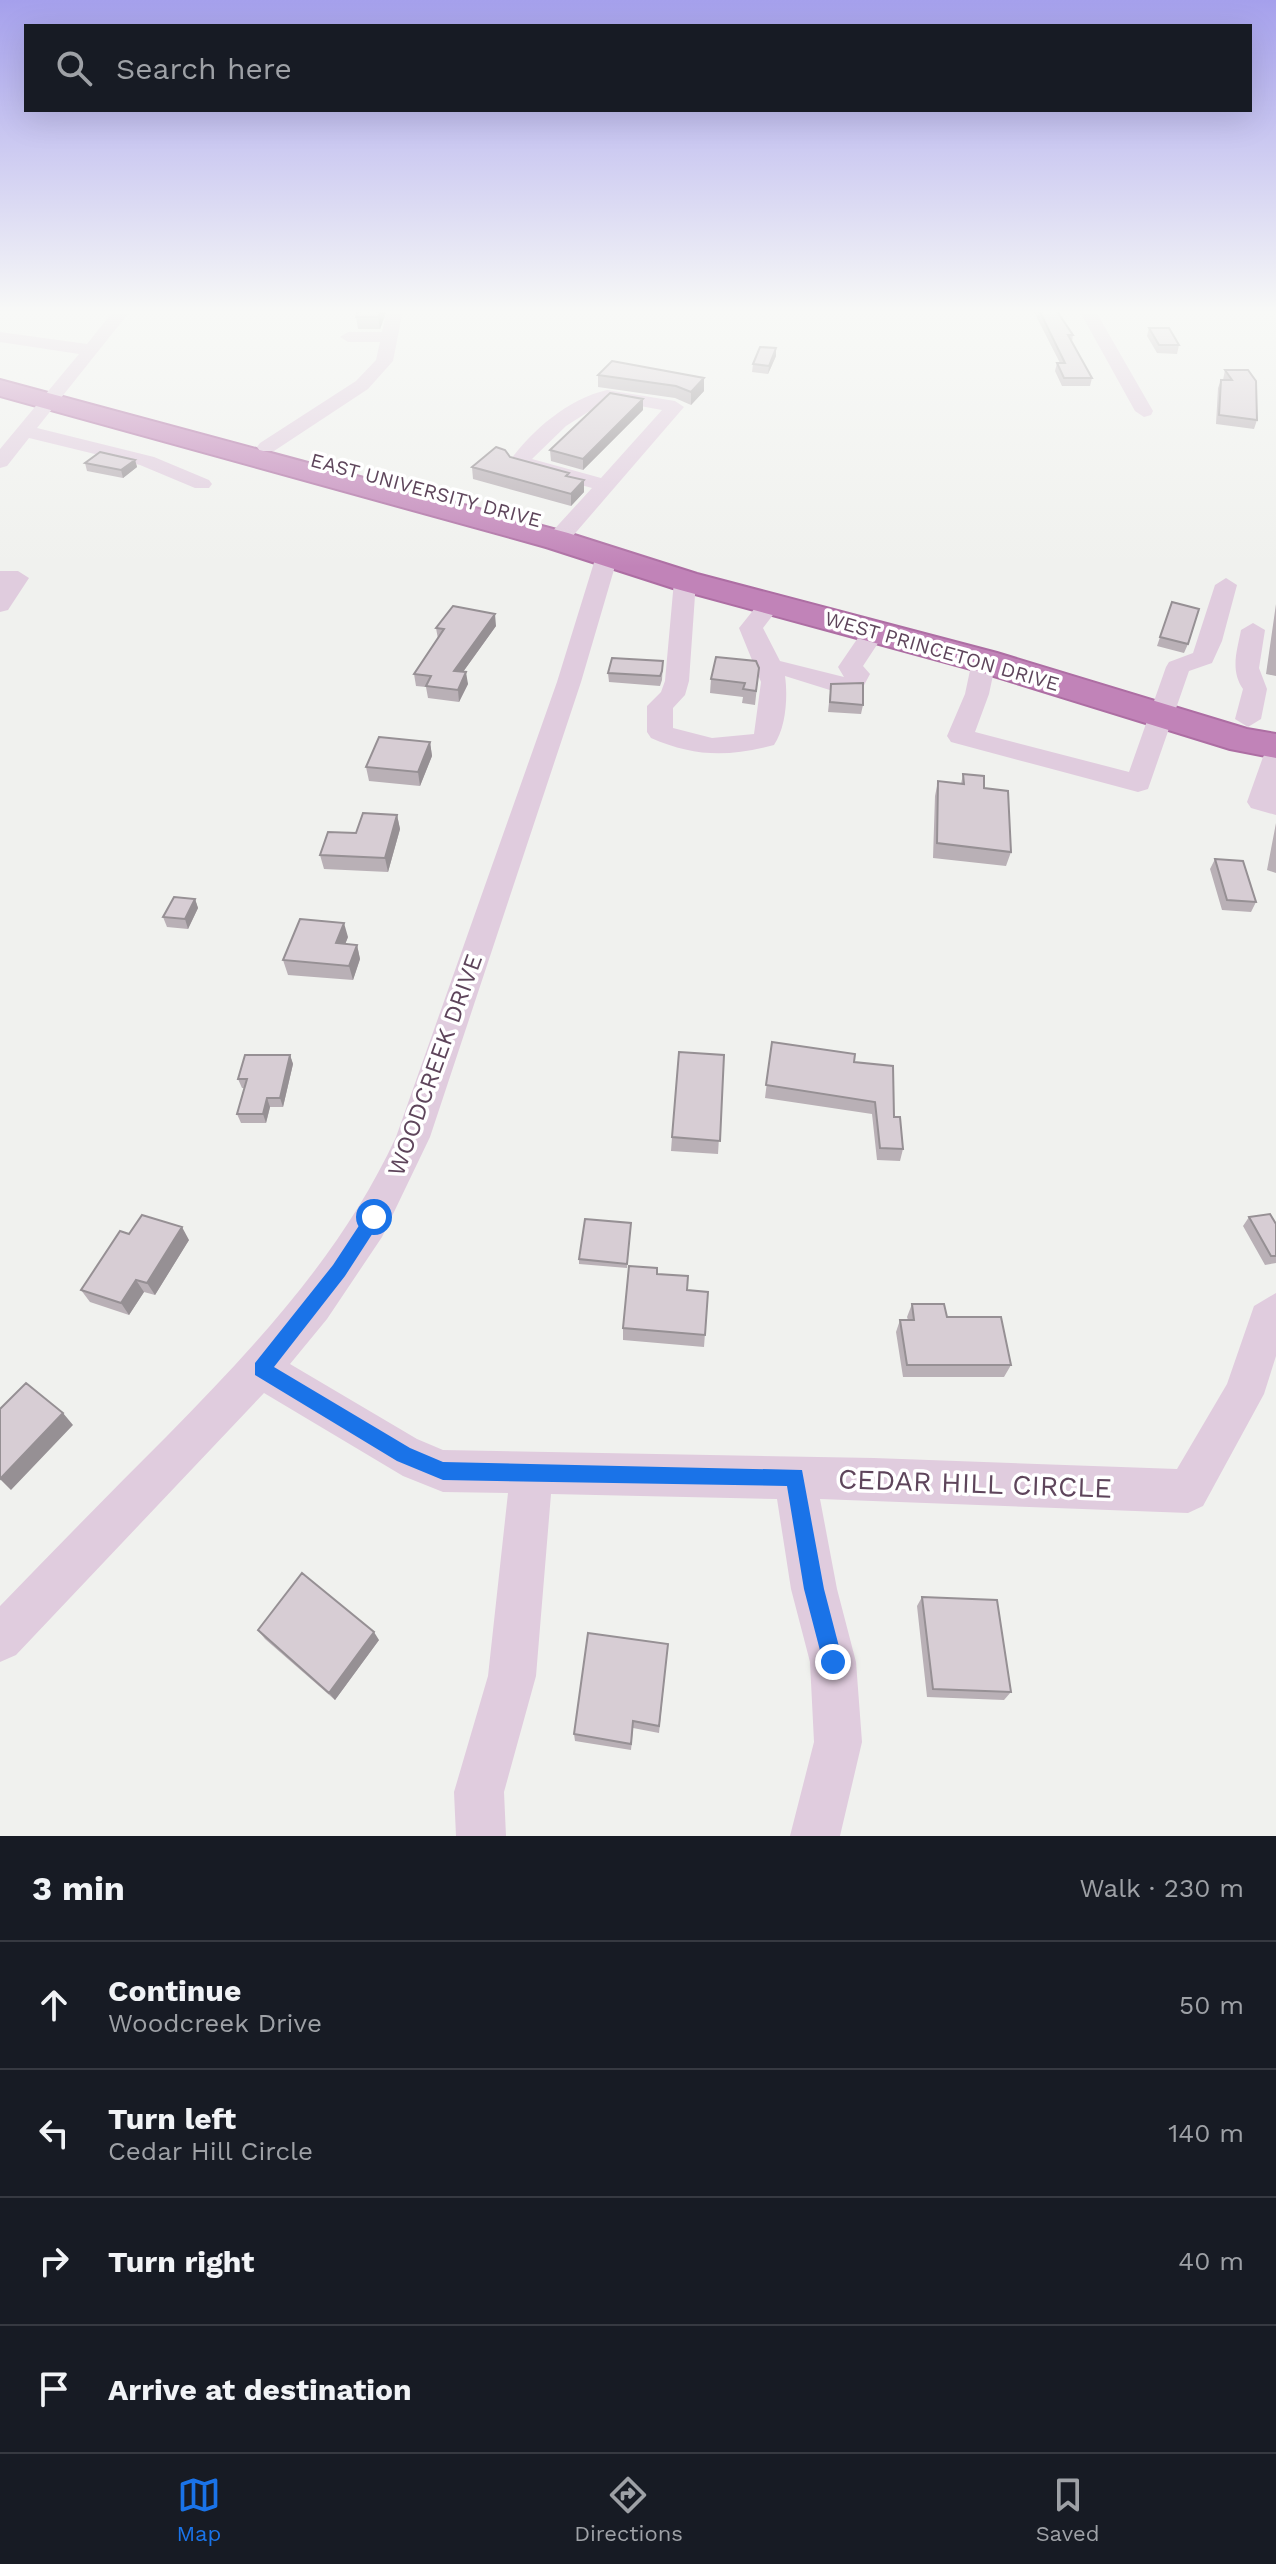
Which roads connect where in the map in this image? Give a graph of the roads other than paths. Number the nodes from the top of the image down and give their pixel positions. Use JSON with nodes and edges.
{"nodes":[{"id":1,"x":14,"y":396,"type":"edge"},
{"id":2,"x":27,"y":396,"type":"edge"},
{"id":3,"x":53,"y":396,"type":"edge"},
{"id":4,"x":346,"y":396,"type":"edge"},
{"id":5,"x":604,"y":396,"type":"edge"},
{"id":6,"x":609,"y":396,"type":"edge"},
{"id":7,"x":1135,"y":396,"type":"edge"},
{"id":8,"x":41,"y":410,"type":"junction"},
{"id":9,"x":1144,"y":411,"type":"dead end"},
{"id":10,"x":0,"y":423,"type":"edge"},
{"id":11,"x":188,"y":439,"type":"junction"},
{"id":12,"x":267,"y":447,"type":"junction"},
{"id":13,"x":0,"y":462,"type":"edge"},
{"id":14,"x":151,"y":463,"type":"junction"},
{"id":15,"x":202,"y":484,"type":"dead end"},
{"id":16,"x":607,"y":486,"type":"junction"},
{"id":17,"x":562,"y":534,"type":"junction"},
{"id":18,"x":614,"y":550,"type":"junction"},
{"id":19,"x":0,"y":578,"type":"edge"},
{"id":20,"x":685,"y":581,"type":"junction"},
{"id":21,"x":1226,"y":585,"type":"dead end"},
{"id":22,"x":771,"y":603,"type":"junction"},
{"id":23,"x":0,"y":605,"type":"edge"},
{"id":24,"x":1253,"y":630,"type":"dead end"},
{"id":25,"x":874,"y":631,"type":"junction"},
{"id":26,"x":984,"y":661,"type":"junction"},
{"id":27,"x":780,"y":668,"type":"junction"},
{"id":28,"x":1163,"y":706,"type":"junction"},
{"id":29,"x":1262,"y":722,"type":"edge"},
{"id":30,"x":1276,"y":746,"type":"edge"},
{"id":31,"x":1276,"y":757,"type":"edge"},
{"id":32,"x":1276,"y":806,"type":"edge"},
{"id":33,"x":1276,"y":1311,"type":"edge"},
{"id":34,"x":261,"y":1369,"type":"junction"},
{"id":35,"x":531,"y":1475,"type":"junction"},
{"id":36,"x":795,"y":1477,"type":"junction"},
{"id":37,"x":0,"y":1639,"type":"edge"},
{"id":38,"x":481,"y":1836,"type":"edge"},
{"id":39,"x":815,"y":1836,"type":"edge"}],
"edges":[{"from":1,"to":8,"type":"highway","name":"EAST UNIVERSITY DRIVE"},
{"from":2,"to":8,"type":"highway","name":"EAST UNIVERSITY DRIVE"},
{"from":3,"to":8,"type":"street"},
{"from":4,"to":12,"type":"street"},
{"from":5,"to":16,"type":"street"},
{"from":6,"to":16,"type":"street"},
{"from":7,"to":9,"type":"street"},
{"from":8,"to":10,"type":"street"},
{"from":8,"to":11,"type":"highway","name":"EAST UNIVERSITY DRIVE"},
{"from":8,"to":12,"type":"highway","name":"EAST UNIVERSITY DRIVE"},
{"from":8,"to":13,"type":"street"},
{"from":8,"to":14,"type":"street"},
{"from":11,"to":14,"type":"street"},
{"from":11,"to":17,"type":"highway","name":"EAST UNIVERSITY DRIVE"},
{"from":12,"to":17,"type":"highway","name":"EAST UNIVERSITY DRIVE"},
{"from":14,"to":15,"type":"street"},
{"from":16,"to":17,"type":"street"},
{"from":17,"to":18,"type":"highway","name":"EAST UNIVERSITY DRIVE"},
{"from":18,"to":20,"type":"highway","name":"WEST PRINCETON DRIVE"},
{"from":18,"to":28,"type":"highway","name":"WEST PRINCETON DRIVE"},
{"from":18,"to":34,"type":"street","name":"WOODCREEK DRIVE"},
{"from":19,"to":23,"type":"street"},
{"from":20,"to":22,"type":"highway","name":"WEST PRINCETON DRIVE"},
{"from":20,"to":27,"type":"street"},
{"from":21,"to":28,"type":"street"},
{"from":22,"to":25,"type":"highway","name":"WEST PRINCETON DRIVE"},
{"from":22,"to":27,"type":"street"},
{"from":24,"to":29,"type":"street"},
{"from":25,"to":26,"type":"highway","name":"WEST PRINCETON DRIVE"},
{"from":25,"to":27,"type":"street"},
{"from":26,"to":28,"type":"highway","name":"WEST PRINCETON DRIVE"},
{"from":26,"to":28,"type":"street"},
{"from":28,"to":29,"type":"highway","name":"WEST PRINCETON DRIVE"},
{"from":28,"to":30,"type":"highway","name":"WEST PRINCETON DRIVE"},
{"from":31,"to":32,"type":"street"},
{"from":33,"to":36,"type":"street","name":"CEDAR HILL CIRCLE"},
{"from":34,"to":35,"type":"street","name":"CEDAR HILL CIRCLE"},
{"from":34,"to":37,"type":"street","name":"WOODCREEK DRIVE"},
{"from":35,"to":36,"type":"street","name":"CEDAR HILL CIRCLE"},
{"from":35,"to":38,"type":"street"},
{"from":36,"to":39,"type":"street"}]}
